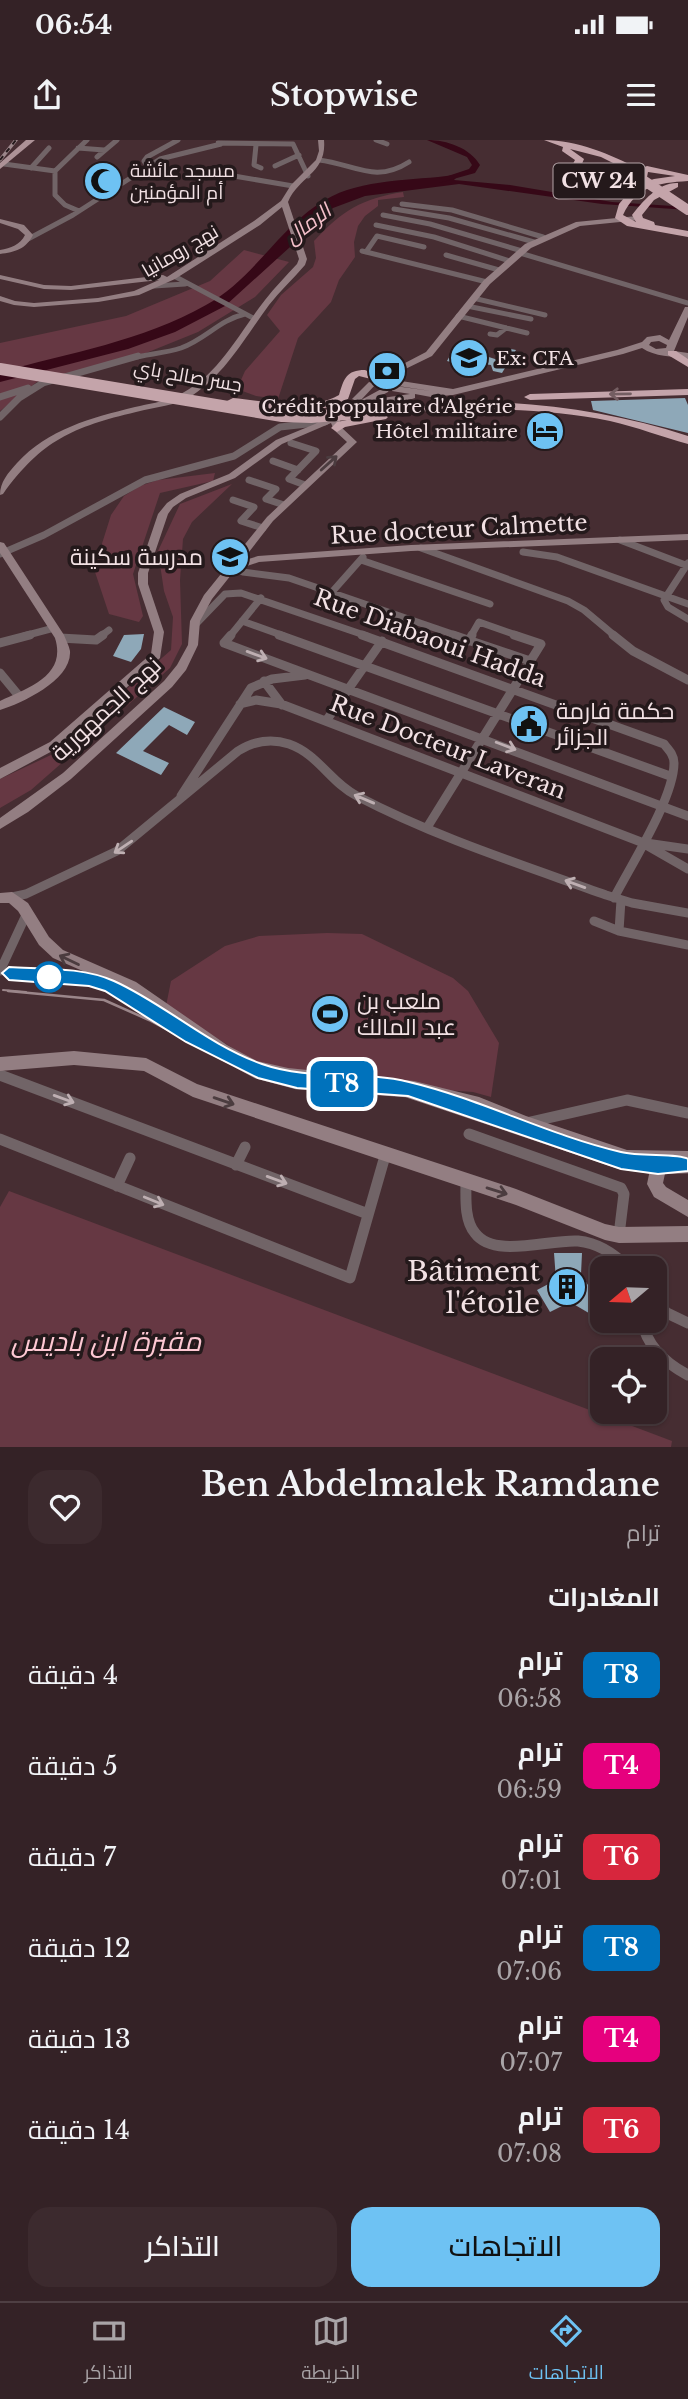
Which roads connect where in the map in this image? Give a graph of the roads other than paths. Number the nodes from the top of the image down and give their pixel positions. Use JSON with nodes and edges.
{"nodes":[{"id":1,"x":31,"y":140,"type":"edge"},
{"id":2,"x":88,"y":140,"type":"edge"},
{"id":3,"x":117,"y":140,"type":"edge"},
{"id":4,"x":178,"y":140,"type":"edge"},
{"id":5,"x":209,"y":140,"type":"edge"},
{"id":6,"x":321,"y":140,"type":"edge"},
{"id":7,"x":376,"y":140,"type":"edge"},
{"id":8,"x":544,"y":141,"type":"edge"},
{"id":9,"x":222,"y":144,"type":"junction"},
{"id":10,"x":387,"y":144,"type":"dead end"},
{"id":11,"x":256,"y":145,"type":"junction"},
{"id":12,"x":49,"y":148,"type":"dead end"},
{"id":13,"x":78,"y":148,"type":"junction"},
{"id":14,"x":565,"y":149,"type":"junction"},
{"id":15,"x":104,"y":150,"type":"junction"},
{"id":16,"x":299,"y":155,"type":"junction"},
{"id":17,"x":604,"y":155,"type":"junction"},
{"id":18,"x":97,"y":157,"type":"dead end"},
{"id":19,"x":319,"y":160,"type":"junction"},
{"id":20,"x":409,"y":162,"type":"dead end"},
{"id":21,"x":614,"y":164,"type":"junction"},
{"id":22,"x":2,"y":166,"type":"edge"},
{"id":23,"x":275,"y":166,"type":"dead end"},
{"id":24,"x":148,"y":167,"type":"junction"},
{"id":25,"x":31,"y":168,"type":"junction"},
{"id":26,"x":261,"y":168,"type":"dead end"},
{"id":27,"x":55,"y":171,"type":"junction"},
{"id":28,"x":233,"y":176,"type":"dead end"},
{"id":29,"x":309,"y":176,"type":"junction"},
{"id":30,"x":688,"y":177,"type":"edge"},
{"id":31,"x":293,"y":186,"type":"junction"},
{"id":32,"x":640,"y":187,"type":"junction"},
{"id":33,"x":663,"y":187,"type":"junction"},
{"id":34,"x":402,"y":204,"type":"dead end"},
{"id":35,"x":688,"y":204,"type":"edge"},
{"id":36,"x":285,"y":206,"type":"junction"},
{"id":37,"x":394,"y":209,"type":"dead end"},
{"id":38,"x":688,"y":210,"type":"edge"},
{"id":39,"x":79,"y":211,"type":"junction"},
{"id":40,"x":383,"y":215,"type":"dead end"},
{"id":41,"x":637,"y":216,"type":"junction"},
{"id":42,"x":620,"y":217,"type":"junction"},
{"id":43,"x":0,"y":221,"type":"edge"},
{"id":44,"x":376,"y":225,"type":"dead end"},
{"id":45,"x":688,"y":233,"type":"edge"},
{"id":46,"x":543,"y":237,"type":"junction"},
{"id":47,"x":28,"y":239,"type":"junction"},
{"id":48,"x":534,"y":242,"type":"junction"},
{"id":49,"x":424,"y":247,"type":"dead end"},
{"id":50,"x":0,"y":252,"type":"edge"},
{"id":51,"x":521,"y":252,"type":"junction"},
{"id":52,"x":446,"y":256,"type":"dead end"},
{"id":53,"x":510,"y":261,"type":"junction"},
{"id":54,"x":499,"y":271,"type":"junction"},
{"id":55,"x":174,"y":275,"type":"junction"},
{"id":56,"x":0,"y":277,"type":"edge"},
{"id":57,"x":487,"y":282,"type":"junction"},
{"id":58,"x":191,"y":285,"type":"junction"},
{"id":59,"x":149,"y":288,"type":"junction"},
{"id":60,"x":0,"y":298,"type":"edge"},
{"id":61,"x":470,"y":302,"type":"junction"},
{"id":62,"x":688,"y":303,"type":"edge"},
{"id":63,"x":688,"y":309,"type":"edge"},
{"id":64,"x":242,"y":313,"type":"junction"},
{"id":65,"x":545,"y":315,"type":"dead end"},
{"id":66,"x":458,"y":316,"type":"junction"},
{"id":67,"x":255,"y":319,"type":"junction"},
{"id":68,"x":531,"y":319,"type":"dead end"},
{"id":69,"x":679,"y":325,"type":"junction"},
{"id":70,"x":506,"y":328,"type":"junction"},
{"id":71,"x":527,"y":333,"type":"dead end"},
{"id":72,"x":490,"y":334,"type":"dead end"},
{"id":73,"x":655,"y":338,"type":"junction"},
{"id":74,"x":647,"y":347,"type":"junction"},
{"id":75,"x":670,"y":348,"type":"junction"},
{"id":76,"x":688,"y":355,"type":"edge"},
{"id":77,"x":0,"y":361,"type":"edge"},
{"id":78,"x":688,"y":364,"type":"edge"},
{"id":79,"x":411,"y":365,"type":"junction"},
{"id":80,"x":0,"y":369,"type":"edge"},
{"id":81,"x":388,"y":374,"type":"junction"},
{"id":82,"x":373,"y":381,"type":"junction"},
{"id":83,"x":43,"y":383,"type":"junction"},
{"id":84,"x":395,"y":385,"type":"junction"},
{"id":85,"x":453,"y":392,"type":"junction"},
{"id":86,"x":688,"y":392,"type":"edge"},
{"id":87,"x":431,"y":394,"type":"junction"},
{"id":88,"x":0,"y":397,"type":"edge"},
{"id":89,"x":233,"y":401,"type":"junction"},
{"id":90,"x":354,"y":406,"type":"junction"},
{"id":91,"x":368,"y":413,"type":"junction"},
{"id":92,"x":0,"y":417,"type":"edge"},
{"id":93,"x":334,"y":421,"type":"junction"},
{"id":94,"x":310,"y":424,"type":"junction"},
{"id":95,"x":688,"y":440,"type":"edge"},
{"id":96,"x":285,"y":442,"type":"junction"},
{"id":97,"x":273,"y":461,"type":"dead end"},
{"id":98,"x":298,"y":470,"type":"junction"},
{"id":99,"x":249,"y":480,"type":"dead end"},
{"id":100,"x":305,"y":485,"type":"junction"},
{"id":101,"x":0,"y":492,"type":"edge"},
{"id":102,"x":233,"y":500,"type":"dead end"},
{"id":103,"x":284,"y":505,"type":"junction"},
{"id":104,"x":263,"y":528,"type":"junction"},
{"id":105,"x":688,"y":537,"type":"edge"},
{"id":106,"x":620,"y":540,"type":"junction"},
{"id":107,"x":421,"y":548,"type":"junction"},
{"id":108,"x":1,"y":551,"type":"edge"},
{"id":109,"x":523,"y":552,"type":"dead end"},
{"id":110,"x":362,"y":556,"type":"junction"},
{"id":111,"x":688,"y":565,"type":"edge"},
{"id":112,"x":233,"y":568,"type":"junction"},
{"id":113,"x":332,"y":592,"type":"junction"},
{"id":114,"x":664,"y":595,"type":"junction"},
{"id":115,"x":261,"y":598,"type":"junction"},
{"id":116,"x":490,"y":604,"type":"dead end"},
{"id":117,"x":688,"y":604,"type":"edge"},
{"id":118,"x":688,"y":620,"type":"edge"},
{"id":119,"x":242,"y":621,"type":"junction"},
{"id":120,"x":195,"y":625,"type":"junction"},
{"id":121,"x":110,"y":630,"type":"dead end"},
{"id":122,"x":57,"y":633,"type":"junction"},
{"id":123,"x":469,"y":640,"type":"junction"},
{"id":124,"x":382,"y":642,"type":"junction"},
{"id":125,"x":0,"y":643,"type":"edge"},
{"id":126,"x":530,"y":661,"type":"junction"},
{"id":127,"x":367,"y":665,"type":"junction"},
{"id":128,"x":0,"y":673,"type":"edge"},
{"id":129,"x":309,"y":674,"type":"junction"},
{"id":130,"x":688,"y":680,"type":"edge"},
{"id":131,"x":264,"y":681,"type":"junction"},
{"id":132,"x":350,"y":689,"type":"junction"},
{"id":133,"x":513,"y":689,"type":"junction"},
{"id":134,"x":19,"y":696,"type":"junction"},
{"id":135,"x":240,"y":704,"type":"junction"},
{"id":136,"x":0,"y":705,"type":"edge"},
{"id":137,"x":282,"y":705,"type":"junction"},
{"id":138,"x":498,"y":713,"type":"junction"},
{"id":139,"x":326,"y":721,"type":"junction"},
{"id":140,"x":483,"y":737,"type":"junction"},
{"id":141,"x":462,"y":772,"type":"junction"},
{"id":142,"x":0,"y":774,"type":"edge"},
{"id":143,"x":670,"y":776,"type":"junction"},
{"id":144,"x":176,"y":804,"type":"junction"},
{"id":145,"x":659,"y":805,"type":"junction"},
{"id":146,"x":688,"y":816,"type":"edge"},
{"id":147,"x":0,"y":824,"type":"edge"},
{"id":148,"x":428,"y":826,"type":"junction"},
{"id":149,"x":641,"y":842,"type":"junction"},
{"id":150,"x":688,"y":849,"type":"edge"},
{"id":151,"x":688,"y":869,"type":"edge"},
{"id":152,"x":6,"y":898,"type":"edge"},
{"id":153,"x":617,"y":899,"type":"junction"},
{"id":154,"x":688,"y":913,"type":"edge"},
{"id":155,"x":26,"y":915,"type":"junction"},
{"id":156,"x":594,"y":921,"type":"dead end"},
{"id":157,"x":619,"y":931,"type":"junction"},
{"id":158,"x":688,"y":945,"type":"edge"},
{"id":159,"x":0,"y":971,"type":"edge"},
{"id":160,"x":0,"y":1064,"type":"edge"},
{"id":161,"x":0,"y":1075,"type":"edge"},
{"id":162,"x":688,"y":1113,"type":"edge"},
{"id":163,"x":525,"y":1123,"type":"junction"},
{"id":164,"x":469,"y":1134,"type":"dead end"},
{"id":165,"x":0,"y":1139,"type":"edge"},
{"id":166,"x":245,"y":1147,"type":"dead end"},
{"id":167,"x":385,"y":1156,"type":"junction"},
{"id":168,"x":130,"y":1158,"type":"dead end"},
{"id":169,"x":682,"y":1158,"type":"edge"},
{"id":170,"x":236,"y":1165,"type":"junction"},
{"id":171,"x":466,"y":1181,"type":"junction"},
{"id":172,"x":117,"y":1186,"type":"junction"},
{"id":173,"x":688,"y":1209,"type":"edge"},
{"id":174,"x":368,"y":1214,"type":"junction"},
{"id":175,"x":688,"y":1234,"type":"edge"},
{"id":176,"x":619,"y":1235,"type":"junction"},
{"id":177,"x":615,"y":1256,"type":"edge"},
{"id":178,"x":667,"y":1313,"type":"edge"},
{"id":179,"x":688,"y":1323,"type":"edge"},
{"id":180,"x":643,"y":1334,"type":"edge"},
{"id":181,"x":688,"y":1375,"type":"edge"}],
"edges":[{"from":1,"to":22,"type":"main road"},
{"from":2,"to":13,"type":"street"},
{"from":3,"to":15,"type":"street"},
{"from":4,"to":24,"type":"street"},
{"from":5,"to":9,"type":"street"},
{"from":6,"to":19,"type":"street"},
{"from":7,"to":10,"type":"street"},
{"from":8,"to":14,"type":"highway"},
{"from":8,"to":17,"type":"highway"},
{"from":9,"to":11,"type":"street"},
{"from":9,"to":24,"type":"street"},
{"from":11,"to":16,"type":"street"},
{"from":11,"to":26,"type":"street"},
{"from":12,"to":25,"type":"street"},
{"from":13,"to":15,"type":"street"},
{"from":13,"to":27,"type":"street"},
{"from":14,"to":21,"type":"highway"},
{"from":14,"to":32,"type":"highway","number":"CW 24"},
{"from":15,"to":18,"type":"street"},
{"from":16,"to":23,"type":"street"},
{"from":16,"to":29,"type":"street"},
{"from":17,"to":30,"type":"highway","number":"CW 24"},
{"from":17,"to":32,"type":"highway"},
{"from":19,"to":20,"type":"street"},
{"from":19,"to":29,"type":"street"},
{"from":21,"to":32,"type":"highway"},
{"from":21,"to":32,"type":"highway","number":"CW 24"},
{"from":22,"to":25,"type":"street"},
{"from":24,"to":39,"type":"street"},
{"from":25,"to":27,"type":"street"},
{"from":27,"to":39,"type":"street"},
{"from":28,"to":31,"type":"street"},
{"from":29,"to":31,"type":"street"},
{"from":30,"to":32,"type":"highway","number":"CW 24"},
{"from":30,"to":33,"type":"highway","number":"CW 24"},
{"from":31,"to":36,"type":"street"},
{"from":32,"to":33,"type":"highway","number":"CW 24"},
{"from":32,"to":33,"type":"highway","number":"CW 24"},
{"from":32,"to":35,"type":"highway","bridge":true},
{"from":32,"to":38,"type":"highway","bridge":true},
{"from":32,"to":41,"type":"highway","number":"CW 24"},
{"from":32,"to":42,"type":"highway","number":"CW 24"},
{"from":34,"to":46,"type":"street"},
{"from":36,"to":55,"type":"street","name":"نهج رومانيا"},
{"from":36,"to":67,"type":"street"},
{"from":37,"to":48,"type":"street"},
{"from":39,"to":47,"type":"street"},
{"from":40,"to":51,"type":"street"},
{"from":41,"to":42,"type":"street"},
{"from":41,"to":45,"type":"highway","number":"CW 24"},
{"from":42,"to":45,"type":"highway","number":"CW 24"},
{"from":42,"to":46,"type":"street"},
{"from":43,"to":47,"type":"street"},
{"from":44,"to":53,"type":"street"},
{"from":46,"to":48,"type":"street"},
{"from":47,"to":50,"type":"street"},
{"from":48,"to":51,"type":"street"},
{"from":49,"to":57,"type":"street"},
{"from":51,"to":53,"type":"street"},
{"from":51,"to":62,"type":"street"},
{"from":52,"to":54,"type":"street"},
{"from":53,"to":54,"type":"street"},
{"from":54,"to":57,"type":"street"},
{"from":55,"to":56,"type":"street"},
{"from":55,"to":58,"type":"street"},
{"from":55,"to":59,"type":"street","name":"نهج رومانيا"},
{"from":57,"to":61,"type":"street"},
{"from":58,"to":59,"type":"street"},
{"from":58,"to":64,"type":"street"},
{"from":59,"to":60,"type":"street","name":"نهج رومانيا"},
{"from":61,"to":65,"type":"street"},
{"from":61,"to":66,"type":"street"},
{"from":61,"to":68,"type":"street"},
{"from":63,"to":69,"type":"street"},
{"from":64,"to":67,"type":"street"},
{"from":64,"to":83,"type":"street"},
{"from":66,"to":70,"type":"street"},
{"from":66,"to":79,"type":"street"},
{"from":67,"to":101,"type":"street"},
{"from":69,"to":73,"type":"street"},
{"from":69,"to":75,"type":"street"},
{"from":70,"to":71,"type":"street"},
{"from":70,"to":72,"type":"street"},
{"from":73,"to":74,"type":"street"},
{"from":73,"to":75,"type":"street"},
{"from":74,"to":75,"type":"street"},
{"from":74,"to":85,"type":"street"},
{"from":75,"to":76,"type":"street"},
{"from":75,"to":78,"type":"highway"},
{"from":77,"to":89,"type":"highway","name":"جسر صالح باي"},
{"from":79,"to":81,"type":"street"},
{"from":79,"to":84,"type":"street"},
{"from":80,"to":91,"type":"highway","bridge":true},
{"from":81,"to":82,"type":"street"},
{"from":81,"to":84,"type":"street"},
{"from":82,"to":84,"type":"street"},
{"from":82,"to":89,"type":"highway"},
{"from":82,"to":94,"type":"street"},
{"from":83,"to":88,"type":"street"},
{"from":83,"to":92,"type":"street"},
{"from":84,"to":85,"type":"street"},
{"from":84,"to":87,"type":"street"},
{"from":84,"to":90,"type":"street"},
{"from":85,"to":87,"type":"street"},
{"from":86,"to":91,"type":"highway","one_way":true},
{"from":87,"to":90,"type":"street"},
{"from":89,"to":91,"type":"highway","name":"جسر صالح باي"},
{"from":90,"to":93,"type":"street"},
{"from":91,"to":93,"type":"highway"},
{"from":91,"to":95,"type":"highway"},
{"from":93,"to":94,"type":"street"},
{"from":93,"to":96,"type":"street"},
{"from":100,"to":93,"type":"street","name":"نهج الجمهورية","one_way":true},
{"from":94,"to":96,"type":"street"},
{"from":94,"to":108,"type":"street"},
{"from":96,"to":98,"type":"street"},
{"from":96,"to":142,"type":"street"},
{"from":97,"to":98,"type":"street"},
{"from":98,"to":100,"type":"street"},
{"from":99,"to":103,"type":"street"},
{"from":100,"to":103,"type":"street","name":"نهج الجمهورية"},
{"from":102,"to":104,"type":"street"},
{"from":103,"to":104,"type":"street","name":"نهج الجمهورية"},
{"from":104,"to":112,"type":"street","name":"نهج الجمهورية"},
{"from":105,"to":106,"type":"street","name":"Rue docteur Calmette"},
{"from":106,"to":107,"type":"street","name":"Rue docteur Calmette"},
{"from":106,"to":111,"type":"street"},
{"from":107,"to":110,"type":"street","name":"Rue docteur Calmette"},
{"from":107,"to":130,"type":"street"},
{"from":108,"to":122,"type":"street"},
{"from":109,"to":114,"type":"street"},
{"from":110,"to":112,"type":"street","name":"Rue docteur Calmette"},
{"from":110,"to":113,"type":"street"},
{"from":110,"to":116,"type":"street"},
{"from":111,"to":114,"type":"street"},
{"from":112,"to":113,"type":"street"},
{"from":112,"to":120,"type":"street","name":"نهج الجمهورية"},
{"from":113,"to":123,"type":"street"},
{"from":114,"to":117,"type":"street"},
{"from":114,"to":118,"type":"street"},
{"from":115,"to":119,"type":"street"},
{"from":115,"to":120,"type":"street","name":"Rue Diabaoui Hadda"},
{"from":115,"to":124,"type":"street","name":"Rue Diabaoui Hadda"},
{"from":119,"to":127,"type":"street"},
{"from":119,"to":129,"type":"street","one_way":true},
{"from":120,"to":147,"type":"street","name":"نهج الجمهورية"},
{"from":121,"to":122,"type":"street"},
{"from":122,"to":125,"type":"street"},
{"from":122,"to":134,"type":"street"},
{"from":123,"to":126,"type":"street"},
{"from":123,"to":126,"type":"street"},
{"from":124,"to":127,"type":"street"},
{"from":124,"to":133,"type":"street","name":"Rue Diabaoui Hadda"},
{"from":126,"to":133,"type":"street"},
{"from":127,"to":132,"type":"street"},
{"from":127,"to":138,"type":"street"},
{"from":128,"to":134,"type":"street"},
{"from":129,"to":131,"type":"street"},
{"from":129,"to":132,"type":"street"},
{"from":131,"to":135,"type":"street"},
{"from":131,"to":137,"type":"street"},
{"from":132,"to":139,"type":"street"},
{"from":132,"to":140,"type":"street"},
{"from":133,"to":138,"type":"street"},
{"from":133,"to":143,"type":"street","name":"Rue Diabaoui Hadda"},
{"from":134,"to":136,"type":"street"},
{"from":135,"to":137,"type":"street","name":"Rue Docteur Laveran"},
{"from":135,"to":144,"type":"street"},
{"from":137,"to":139,"type":"street","name":"Rue Docteur Laveran"},
{"from":138,"to":140,"type":"street"},
{"from":138,"to":143,"type":"street"},
{"from":139,"to":141,"type":"street","name":"Rue Docteur Laveran"},
{"from":140,"to":141,"type":"street"},
{"from":140,"to":145,"type":"street","one_way":true},
{"from":141,"to":148,"type":"street"},
{"from":141,"to":149,"type":"street","name":"Rue Docteur Laveran"},
{"from":143,"to":145,"type":"street"},
{"from":148,"to":144,"type":"street","one_way":true},
{"from":144,"to":152,"type":"street","one_way":true},
{"from":145,"to":146,"type":"street"},
{"from":145,"to":149,"type":"street"},
{"from":153,"to":148,"type":"street","one_way":true},
{"from":149,"to":150,"type":"street"},
{"from":149,"to":151,"type":"street"},
{"from":149,"to":153,"type":"street"},
{"from":152,"to":155,"type":"street"},
{"from":153,"to":154,"type":"street"},
{"from":153,"to":157,"type":"street"},
{"from":155,"to":159,"type":"street"},
{"from":163,"to":155,"type":"street","one_way":true},
{"from":156,"to":157,"type":"street"},
{"from":157,"to":158,"type":"street"},
{"from":160,"to":167,"type":"street","one_way":true},
{"from":161,"to":170,"type":"street","one_way":true},
{"from":162,"to":163,"type":"street"},
{"from":163,"to":169,"type":"street"},
{"from":164,"to":176,"type":"street"},
{"from":165,"to":172,"type":"street"},
{"from":166,"to":170,"type":"street"},
{"from":167,"to":171,"type":"street"},
{"from":167,"to":174,"type":"street"},
{"from":168,"to":172,"type":"street"},
{"from":169,"to":173,"type":"street"},
{"from":170,"to":174,"type":"street","one_way":true},
{"from":171,"to":176,"type":"street","one_way":true},
{"from":171,"to":177,"type":"street"},
{"from":172,"to":174,"type":"street","one_way":true},
{"from":175,"to":176,"type":"street"},
{"from":178,"to":179,"type":"street"},
{"from":180,"to":181,"type":"street"}]}
